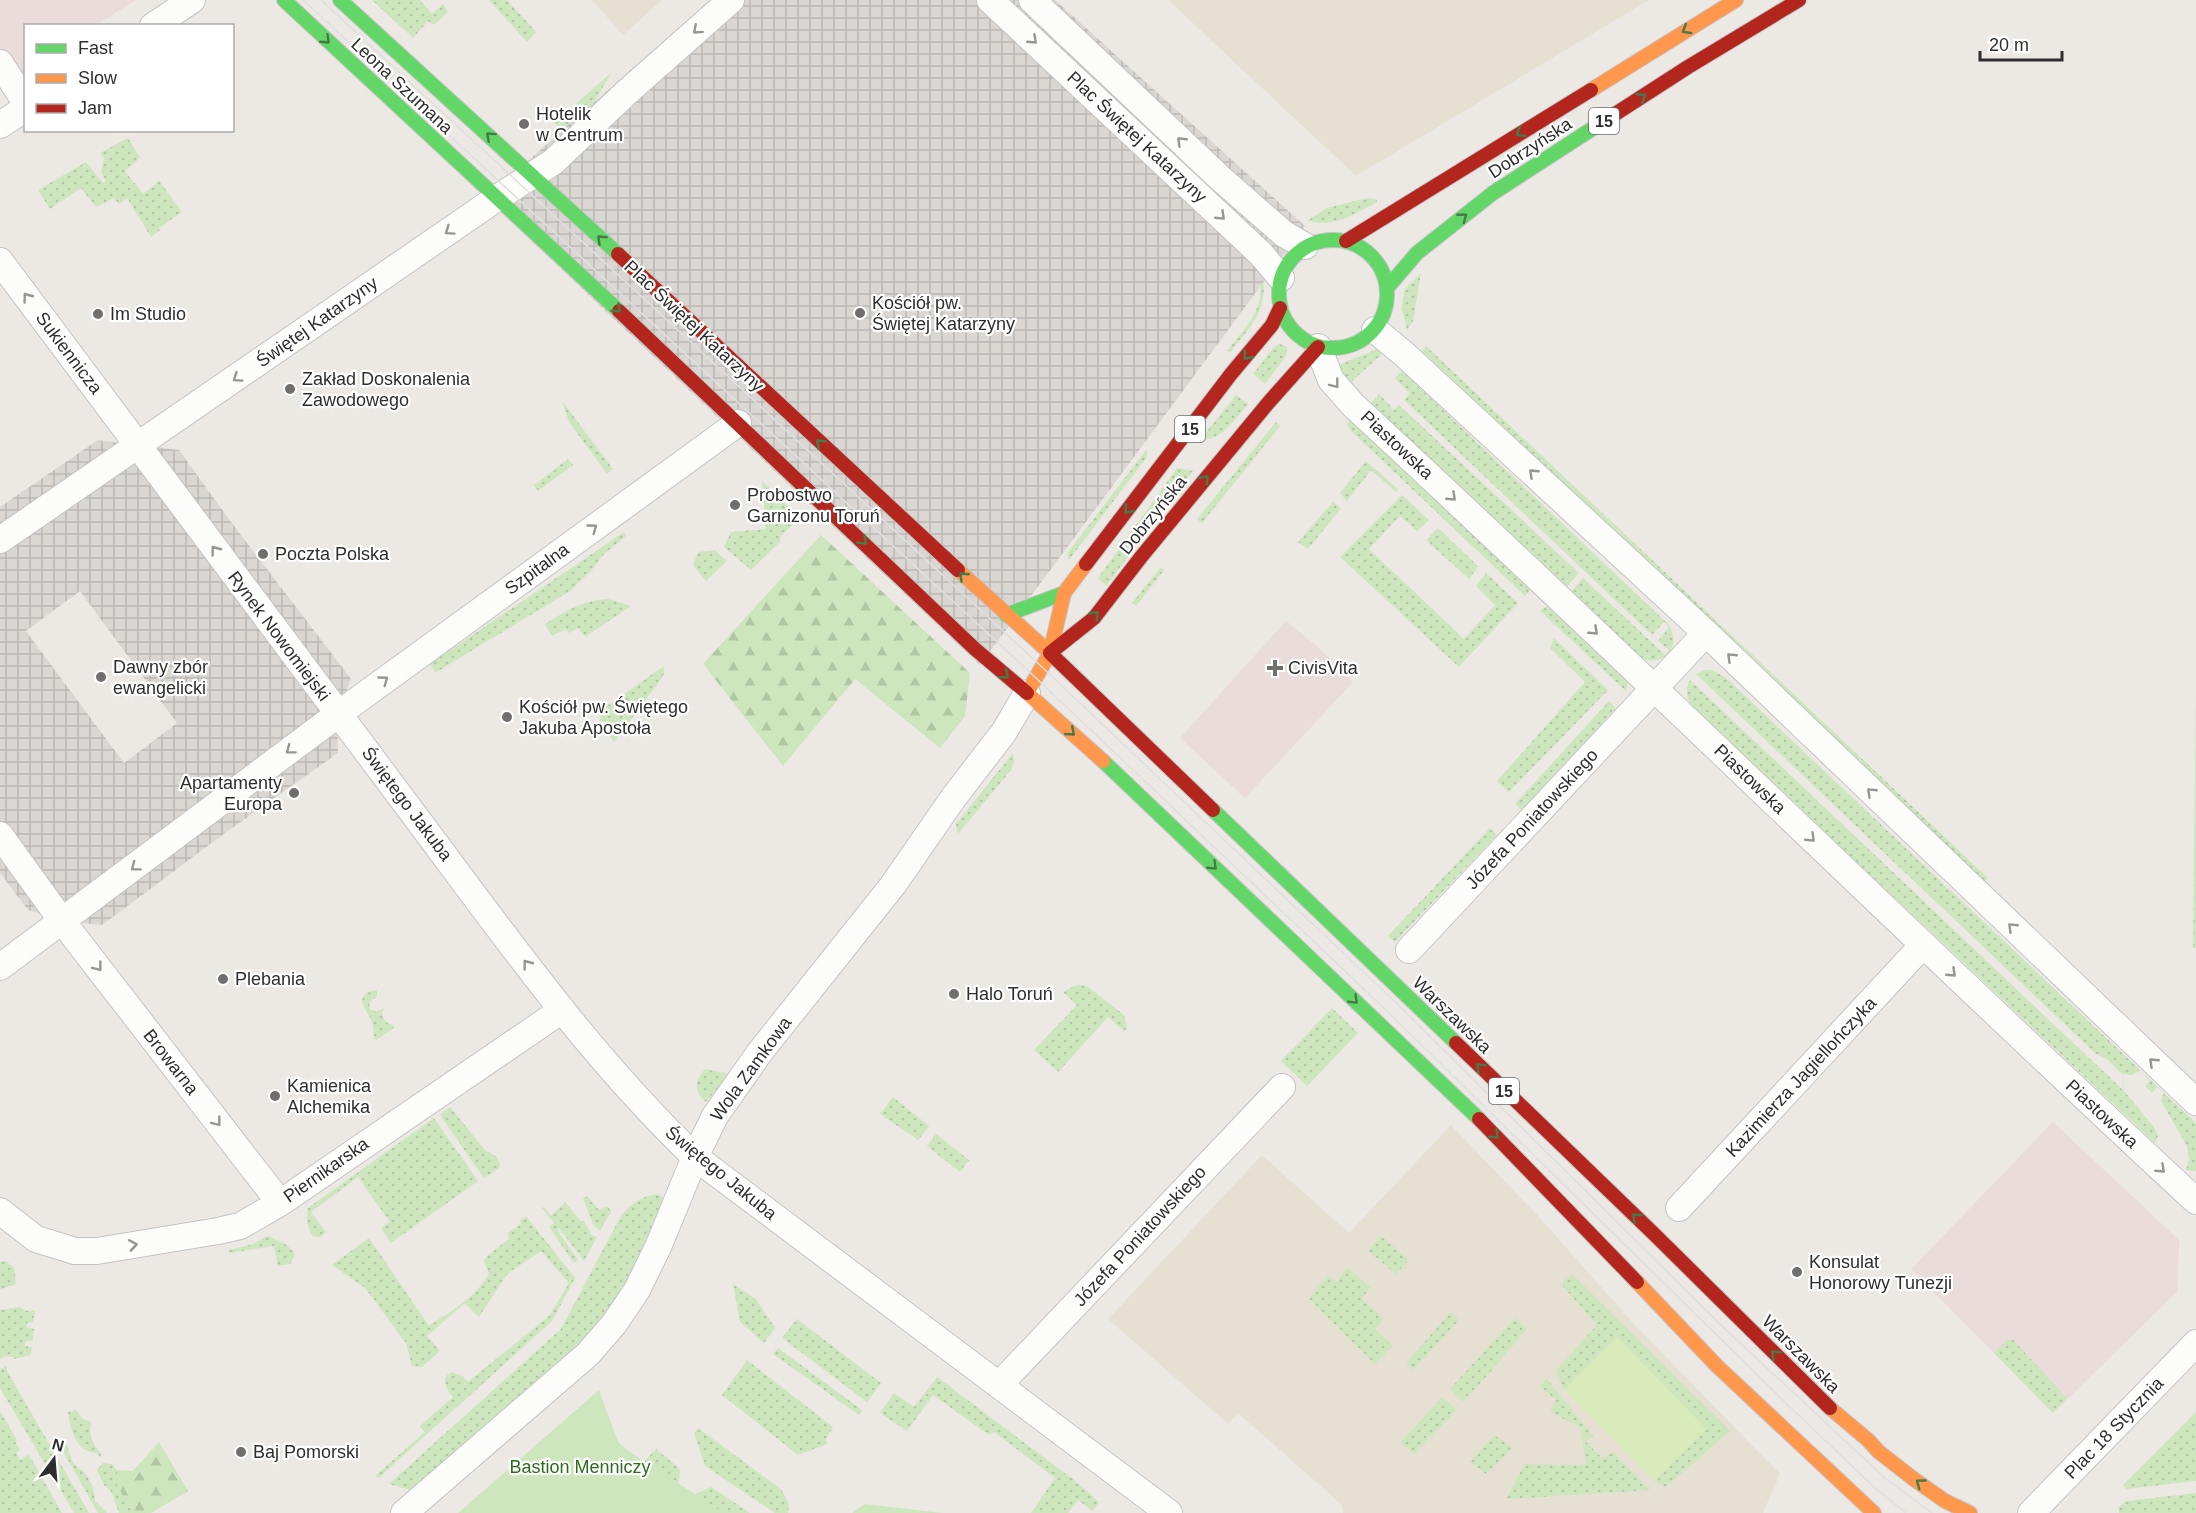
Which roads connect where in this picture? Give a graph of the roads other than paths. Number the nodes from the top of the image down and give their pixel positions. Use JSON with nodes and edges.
{"nodes":[{"id":1,"x":192,"y":0,"type":"edge"},
{"id":2,"x":284,"y":0,"type":"edge"},
{"id":3,"x":340,"y":0,"type":"edge"},
{"id":4,"x":731,"y":0,"type":"edge"},
{"id":5,"x":990,"y":0,"type":"edge"},
{"id":6,"x":1032,"y":0,"type":"edge"},
{"id":7,"x":1736,"y":0,"type":"edge"},
{"id":8,"x":1799,"y":0,"type":"edge"},
{"id":9,"x":156,"y":24,"type":"edge"},
{"id":10,"x":0,"y":63,"type":"edge"},
{"id":11,"x":24,"y":100,"type":"edge"},
{"id":12,"x":24,"y":109,"type":"edge"},
{"id":13,"x":0,"y":125,"type":"edge"},
{"id":14,"x":533,"y":175,"type":"junction"},
{"id":15,"x":497,"y":198,"type":"junction"},
{"id":16,"x":1346,"y":241,"type":"junction"},
{"id":17,"x":1305,"y":246,"type":"junction"},
{"id":18,"x":0,"y":261,"type":"edge"},
{"id":19,"x":1281,"y":278,"type":"junction"},
{"id":20,"x":1387,"y":288,"type":"junction"},
{"id":21,"x":1280,"y":308,"type":"junction"},
{"id":22,"x":1375,"y":330,"type":"junction"},
{"id":23,"x":1318,"y":347,"type":"junction"},
{"id":24,"x":738,"y":423,"type":"junction"},
{"id":25,"x":137,"y":445,"type":"junction"},
{"id":26,"x":0,"y":540,"type":"edge"},
{"id":27,"x":1064,"y":593,"type":"junction"},
{"id":28,"x":1006,"y":615,"type":"junction"},
{"id":29,"x":1706,"y":633,"type":"junction"},
{"id":30,"x":1050,"y":653,"type":"junction"},
{"id":31,"x":1655,"y":688,"type":"junction"},
{"id":32,"x":1027,"y":693,"type":"junction"},
{"id":33,"x":337,"y":715,"type":"junction"},
{"id":34,"x":0,"y":835,"type":"edge"},
{"id":35,"x":62,"y":921,"type":"junction"},
{"id":36,"x":1923,"y":946,"type":"junction"},
{"id":37,"x":1409,"y":950,"type":"dead end"},
{"id":38,"x":0,"y":967,"type":"edge"},
{"id":39,"x":562,"y":1010,"type":"junction"},
{"id":40,"x":1282,"y":1087,"type":"dead end"},
{"id":41,"x":2196,"y":1102,"type":"edge"},
{"id":42,"x":695,"y":1157,"type":"junction"},
{"id":43,"x":2196,"y":1202,"type":"edge"},
{"id":44,"x":280,"y":1203,"type":"junction"},
{"id":45,"x":1679,"y":1208,"type":"dead end"},
{"id":46,"x":0,"y":1211,"type":"edge"},
{"id":47,"x":2196,"y":1343,"type":"edge"},
{"id":48,"x":999,"y":1385,"type":"junction"},
{"id":49,"x":404,"y":1513,"type":"edge"},
{"id":50,"x":1169,"y":1513,"type":"edge"},
{"id":51,"x":1874,"y":1513,"type":"edge"},
{"id":52,"x":1970,"y":1513,"type":"edge"},
{"id":53,"x":2031,"y":1513,"type":"edge"}],
"edges":[{"from":1,"to":9,"type":"street"},
{"from":2,"to":15,"type":"main road","name":"Leona Szumana","one_way":true},
{"from":14,"to":3,"type":"main road","name":"Leona Szumana","one_way":true},
{"from":4,"to":14,"type":"street","one_way":true},
{"from":5,"to":19,"type":"street","name":"Plac Świętej Katarzyny","one_way":true},
{"from":17,"to":6,"type":"street","name":"Plac Świętej Katarzyny","one_way":true},
{"from":7,"to":16,"type":"main road","name":"Dobrzyńska","number":"15","one_way":true},
{"from":20,"to":8,"type":"main road","name":"Dobrzyńska","number":"15","one_way":true},
{"from":10,"to":11,"type":"street"},
{"from":12,"to":13,"type":"street"},
{"from":14,"to":15,"type":"street","name":"Świętej Katarzyny"},
{"from":28,"to":14,"type":"main road","name":"Plac Świętej Katarzyny","one_way":true},
{"from":15,"to":24,"type":"main road","one_way":true},
{"from":15,"to":25,"type":"street","name":"Świętej Katarzyny","one_way":true},
{"from":16,"to":17,"type":"main road","number":"15"},
{"from":16,"to":20,"type":"main road"},
{"from":17,"to":19,"type":"main road"},
{"from":25,"to":18,"type":"street","name":"Sukiennicza","one_way":true},
{"from":19,"to":21,"type":"main road","number":"15"},
{"from":20,"to":22,"type":"main road"},
{"from":21,"to":23,"type":"main road"},
{"from":21,"to":27,"type":"main road","name":"Dobrzyńska","number":"15","one_way":true},
{"from":22,"to":23,"type":"main road"},
{"from":29,"to":22,"type":"street","one_way":true},
{"from":30,"to":23,"type":"main road","name":"Dobrzyńska","number":"15","one_way":true},
{"from":23,"to":31,"type":"street","name":"Piastowska","one_way":true},
{"from":24,"to":32,"type":"main road","one_way":true},
{"from":33,"to":24,"type":"street","name":"Szpitalna","one_way":true},
{"from":25,"to":26,"type":"street"},
{"from":33,"to":25,"type":"street","name":"Rynek Nowomiejski","one_way":true},
{"from":27,"to":28,"type":"main road"},
{"from":27,"to":30,"type":"main road","name":"Dobrzyńska","number":"15"},
{"from":28,"to":30,"type":"main road","name":"Plac Świętej Katarzyny"},
{"from":29,"to":31,"type":"street","name":"Józefa Poniatowskiego"},
{"from":41,"to":29,"type":"street","one_way":true},
{"from":30,"to":32,"type":"main road","number":"15"},
{"from":52,"to":30,"type":"main road","name":"Warszawska","number":"15","one_way":true},
{"from":31,"to":36,"type":"street","name":"Piastowska","one_way":true},
{"from":31,"to":37,"type":"street","name":"Józefa Poniatowskiego"},
{"from":32,"to":42,"type":"street","name":"Wola Zamkowa"},
{"from":32,"to":51,"type":"main road","number":"15","one_way":true},
{"from":33,"to":35,"type":"street","name":"Rynek Nowomiejski","one_way":true},
{"from":39,"to":33,"type":"street","name":"Świętego Jakuba","one_way":true},
{"from":34,"to":35,"type":"street"},
{"from":35,"to":38,"type":"street","name":"Rynek Nowomiejski"},
{"from":35,"to":44,"type":"street","name":"Browarna","one_way":true},
{"from":36,"to":43,"type":"street","name":"Piastowska","one_way":true},
{"from":36,"to":45,"type":"street","name":"Kazimierza Jagiellończyka"},
{"from":39,"to":42,"type":"street","name":"Świętego Jakuba"},
{"from":39,"to":44,"type":"street","name":"Piernikarska"},
{"from":40,"to":48,"type":"street","name":"Józefa Poniatowskiego"},
{"from":42,"to":48,"type":"street","name":"Świętego Jakuba"},
{"from":42,"to":49,"type":"street","name":"Wola Zamkowa"},
{"from":46,"to":44,"type":"street","name":"Piernikarska","one_way":true},
{"from":47,"to":53,"type":"street","name":"Plac 18 Stycznia"},
{"from":48,"to":50,"type":"street","name":"Świętego Jakuba"}]}
